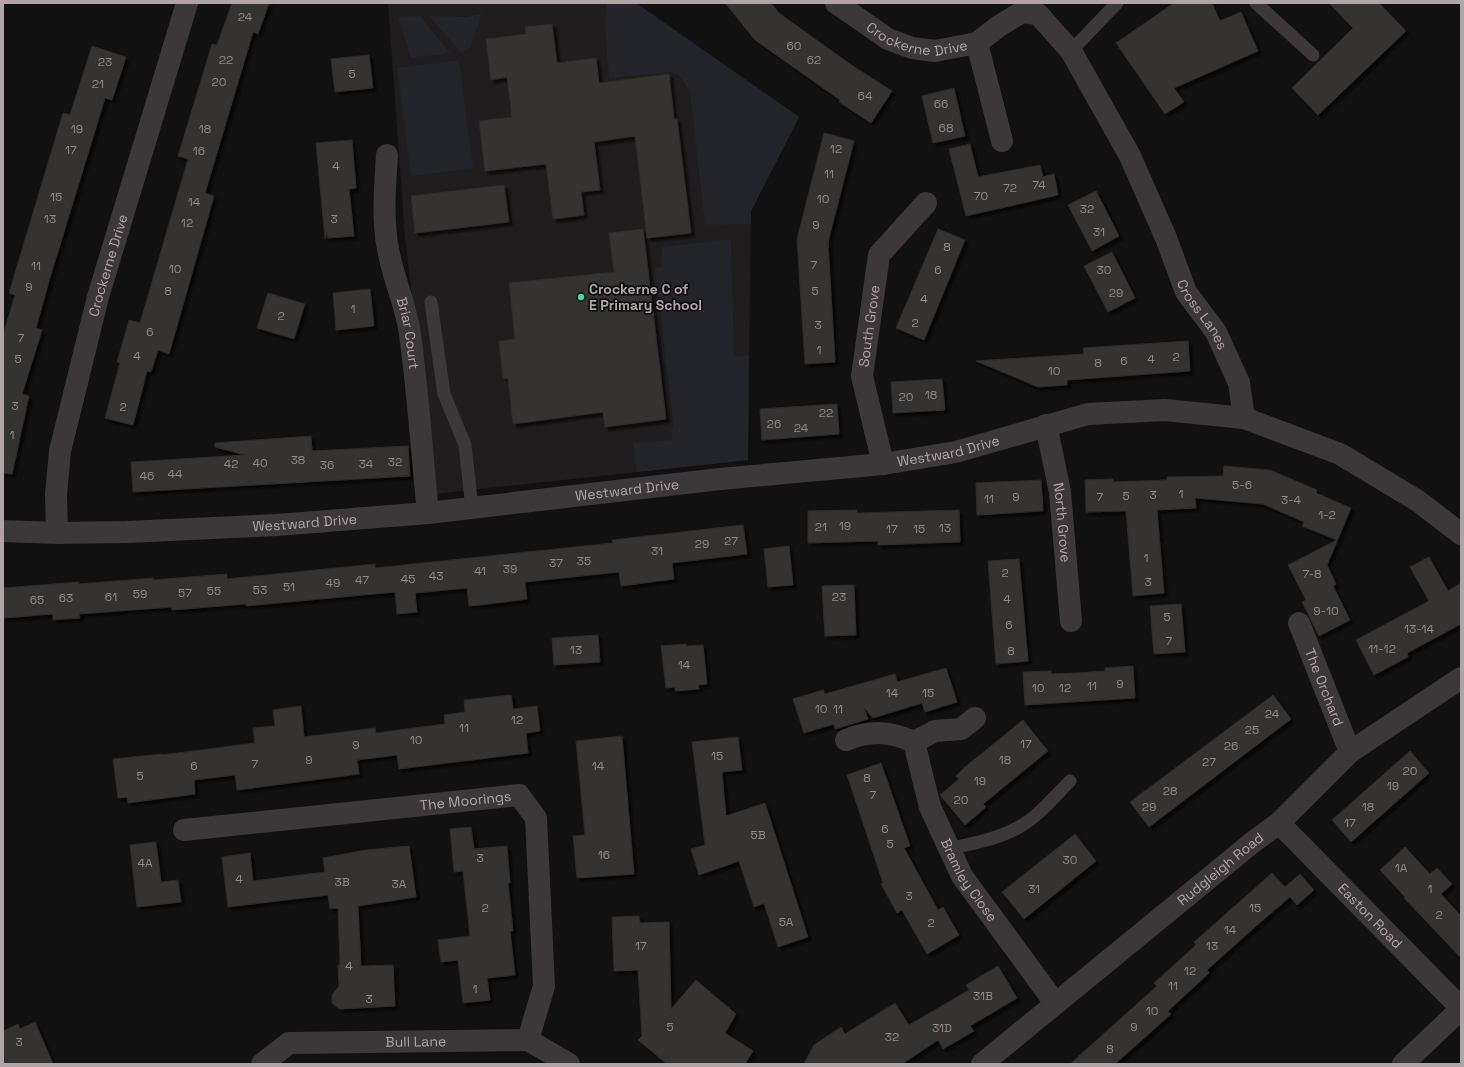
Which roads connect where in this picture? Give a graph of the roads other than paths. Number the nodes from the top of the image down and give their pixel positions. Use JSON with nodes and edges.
{"nodes":[{"id":1,"x":187,"y":3,"type":"edge"},
{"id":2,"x":836,"y":3,"type":"edge"},
{"id":3,"x":1117,"y":3,"type":"edge"},
{"id":4,"x":1256,"y":3,"type":"edge"},
{"id":5,"x":1022,"y":8,"type":"edge"},
{"id":6,"x":978,"y":43,"type":"junction"},
{"id":7,"x":1071,"y":51,"type":"junction"},
{"id":8,"x":1313,"y":55,"type":"dead end"},
{"id":9,"x":1002,"y":140,"type":"dead end"},
{"id":10,"x":387,"y":155,"type":"dead end"},
{"id":11,"x":926,"y":203,"type":"dead end"},
{"id":12,"x":431,"y":302,"type":"dead end"},
{"id":13,"x":1244,"y":418,"type":"junction"},
{"id":14,"x":1046,"y":425,"type":"junction"},
{"id":15,"x":883,"y":464,"type":"junction"},
{"id":16,"x":472,"y":508,"type":"junction"},
{"id":17,"x":428,"y":513,"type":"junction"},
{"id":18,"x":3,"y":530,"type":"edge"},
{"id":19,"x":57,"y":533,"type":"junction"},
{"id":20,"x":1461,"y":534,"type":"edge"},
{"id":21,"x":1071,"y":622,"type":"dead end"},
{"id":22,"x":1299,"y":623,"type":"dead end"},
{"id":23,"x":1461,"y":678,"type":"edge"},
{"id":24,"x":975,"y":718,"type":"dead end"},
{"id":25,"x":846,"y":740,"type":"dead end"},
{"id":26,"x":914,"y":742,"type":"junction"},
{"id":27,"x":1350,"y":752,"type":"junction"},
{"id":28,"x":1070,"y":781,"type":"dead end"},
{"id":29,"x":1279,"y":822,"type":"junction"},
{"id":30,"x":184,"y":830,"type":"dead end"},
{"id":31,"x":948,"y":849,"type":"junction"},
{"id":32,"x":1055,"y":1003,"type":"junction"},
{"id":33,"x":1461,"y":1009,"type":"edge"},
{"id":34,"x":528,"y":1040,"type":"junction"},
{"id":35,"x":262,"y":1064,"type":"edge"},
{"id":36,"x":569,"y":1064,"type":"edge"},
{"id":37,"x":982,"y":1064,"type":"edge"},
{"id":38,"x":1403,"y":1064,"type":"edge"}],
"edges":[{"from":1,"to":19,"type":"street","name":"Crockerne Drive"},
{"from":2,"to":6,"type":"street","name":"Crockerne Drive"},
{"from":3,"to":7,"type":"lane"},
{"from":4,"to":8,"type":"lane"},
{"from":5,"to":6,"type":"street","name":"Crockerne Drive"},
{"from":5,"to":7,"type":"street","name":"Cross Lanes"},
{"from":6,"to":9,"type":"street"},
{"from":7,"to":13,"type":"street","name":"Cross Lanes"},
{"from":10,"to":17,"type":"street","name":"Briar Court"},
{"from":11,"to":15,"type":"street","name":"South Grove"},
{"from":12,"to":16,"type":"lane"},
{"from":13,"to":14,"type":"street","name":"Westward Drive"},
{"from":13,"to":20,"type":"street"},
{"from":14,"to":15,"type":"street","name":"Westward Drive"},
{"from":14,"to":21,"type":"street","name":"North Grove"},
{"from":15,"to":16,"type":"street","name":"Westward Drive"},
{"from":16,"to":17,"type":"street","name":"Westward Drive"},
{"from":17,"to":19,"type":"street","name":"Westward Drive"},
{"from":18,"to":19,"type":"street","name":"Westward Drive"},
{"from":22,"to":27,"type":"street","name":"The Orchard"},
{"from":23,"to":27,"type":"street","name":"Rudgleigh Road"},
{"from":24,"to":26,"type":"street"},
{"from":25,"to":26,"type":"street"},
{"from":26,"to":31,"type":"street","name":"Bramley Close"},
{"from":27,"to":29,"type":"street","name":"Rudgleigh Road"},
{"from":28,"to":31,"type":"lane"},
{"from":29,"to":32,"type":"street","name":"Rudgleigh Road"},
{"from":29,"to":33,"type":"street","name":"Easton Road"},
{"from":30,"to":34,"type":"street","name":"The Moorings"},
{"from":31,"to":32,"type":"street","name":"Bramley Close"},
{"from":32,"to":37,"type":"street","name":"Rudgleigh Road"},
{"from":33,"to":38,"type":"street"},
{"from":34,"to":35,"type":"street","name":"Bull Lane"},
{"from":34,"to":36,"type":"street"}]}
